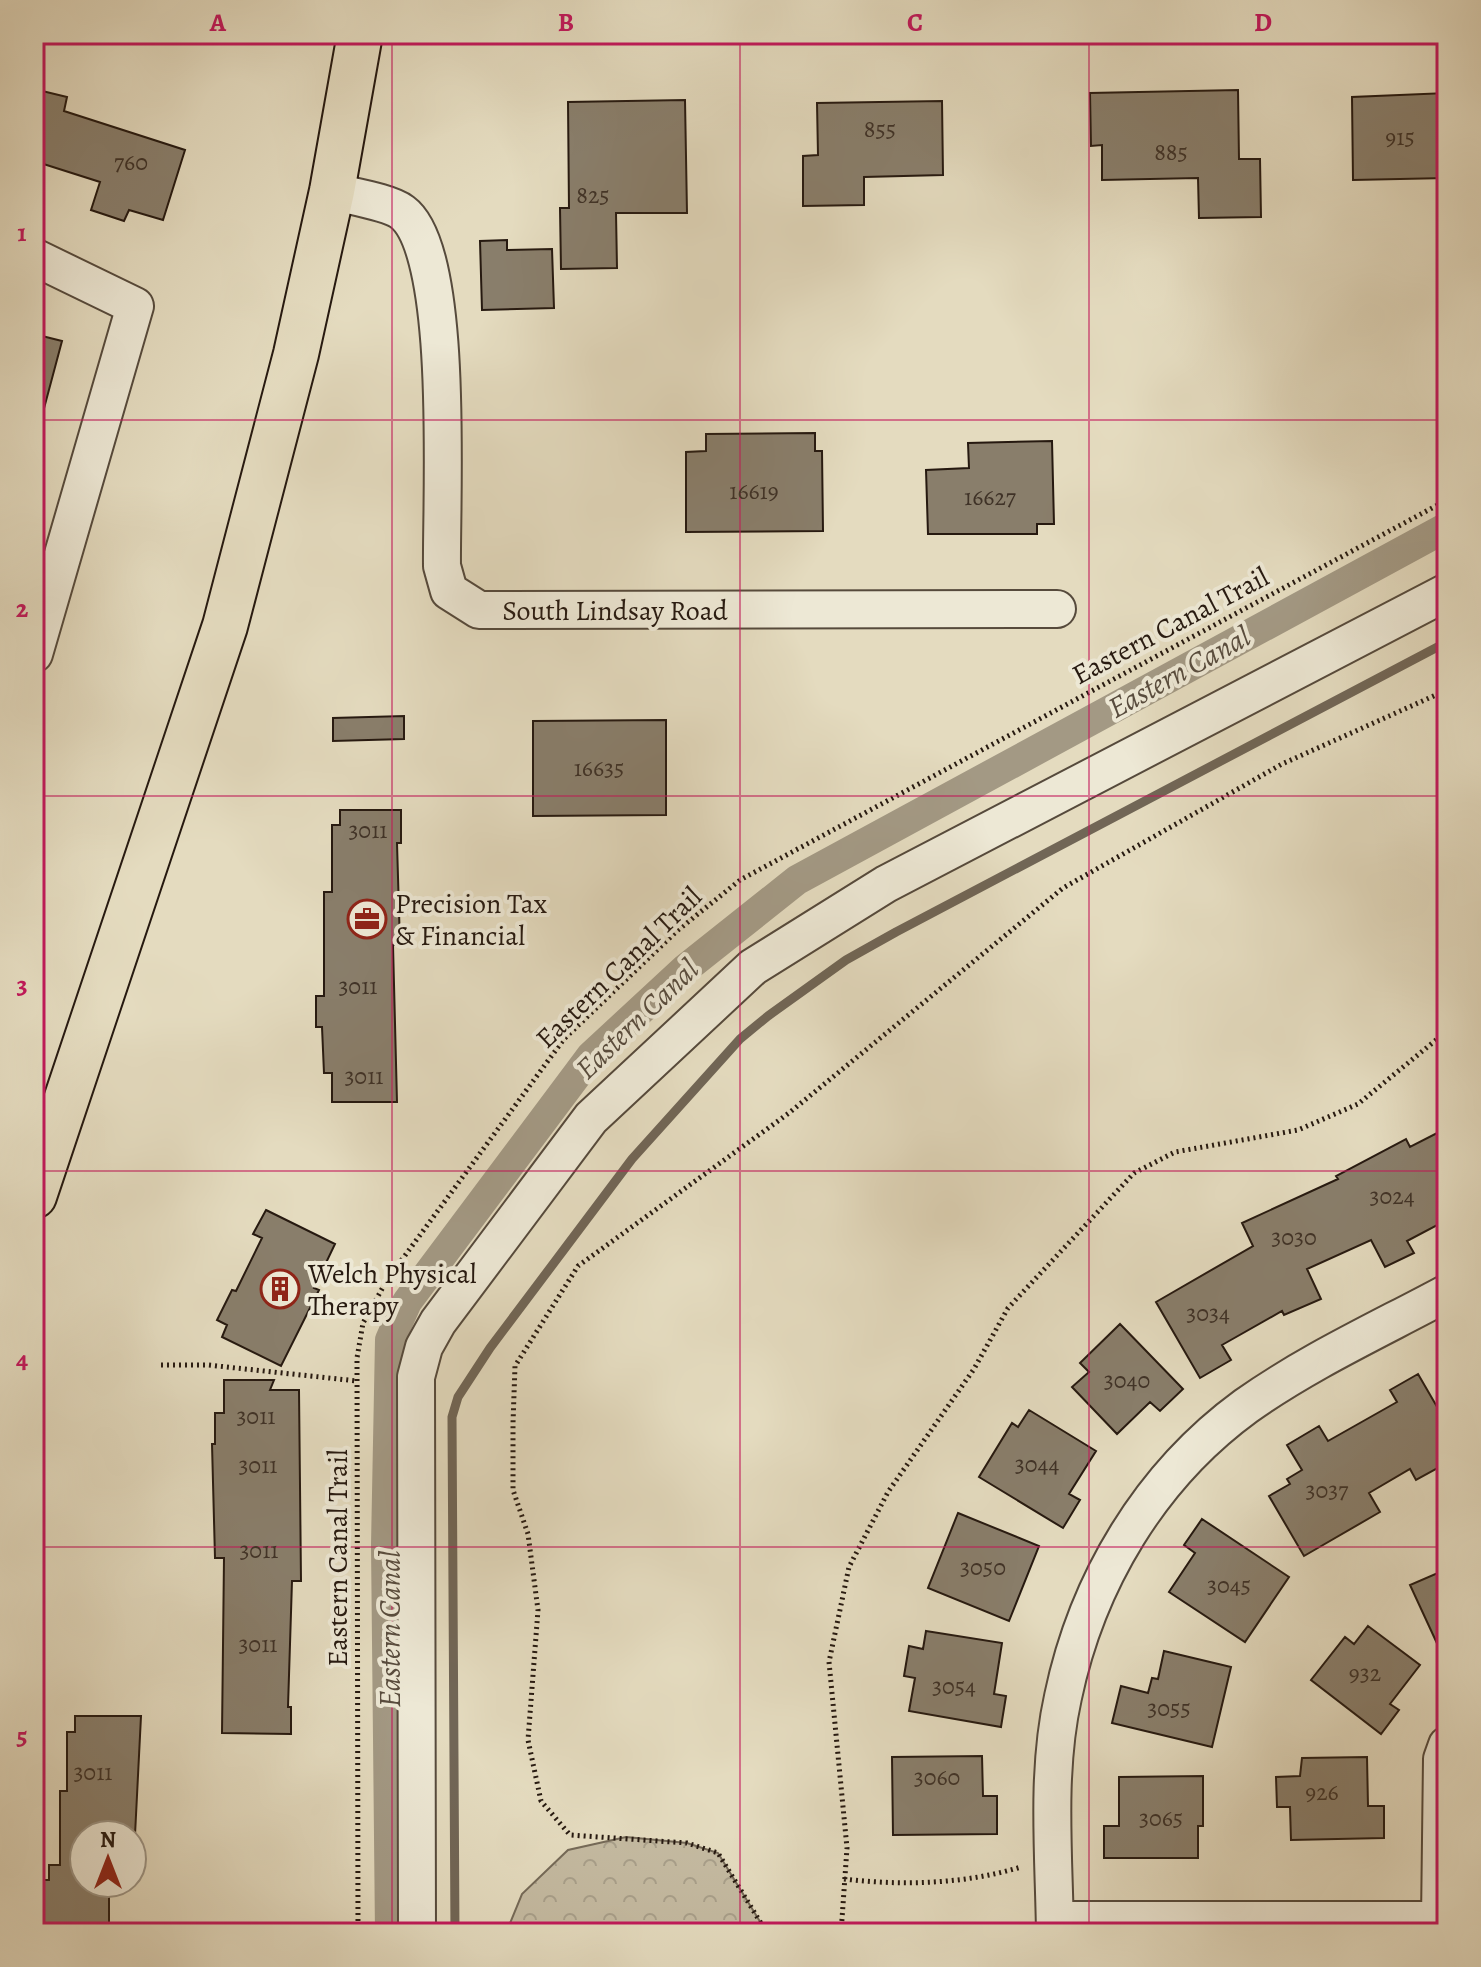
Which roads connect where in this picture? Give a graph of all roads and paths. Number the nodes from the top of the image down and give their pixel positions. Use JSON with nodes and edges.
{"nodes":[{"id":1,"x":360,"y":34,"type":"edge"},
{"id":2,"x":332,"y":191,"type":"junction"},
{"id":3,"x":34,"y":257,"type":"edge"},
{"id":4,"x":1447,"y":500,"type":"edge"},
{"id":5,"x":1447,"y":592,"type":"edge"},
{"id":6,"x":1057,"y":609,"type":"dead end"},
{"id":7,"x":34,"y":654,"type":"edge"},
{"id":8,"x":1447,"y":690,"type":"edge"},
{"id":9,"x":1447,"y":1031,"type":"edge"},
{"id":10,"x":34,"y":1196,"type":"edge"},
{"id":11,"x":1447,"y":1293,"type":"edge"},
{"id":12,"x":161,"y":1365,"type":"dead end"},
{"id":13,"x":357,"y":1381,"type":"junction"},
{"id":14,"x":1447,"y":1745,"type":"edge"},
{"id":15,"x":1028,"y":1865,"type":"dead end"},
{"id":16,"x":844,"y":1879,"type":"junction"},
{"id":17,"x":1444,"y":1920,"type":"edge"},
{"id":18,"x":1055,"y":1926,"type":"edge"},
{"id":19,"x":358,"y":1933,"type":"edge"},
{"id":20,"x":417,"y":1933,"type":"edge"},
{"id":21,"x":767,"y":1933,"type":"edge"},
{"id":22,"x":841,"y":1933,"type":"edge"}],
"edges":[{"from":1,"to":2,"type":"main road"},
{"from":2,"to":6,"type":"street","name":"South Lindsay Road"},
{"from":2,"to":10,"type":"main road"},
{"from":3,"to":7,"type":"street"},
{"from":4,"to":13,"type":"path","name":"Eastern Canal Trail"},
{"from":5,"to":20,"type":"street"},
{"from":8,"to":21,"type":"path"},
{"from":9,"to":16,"type":"path"},
{"from":11,"to":18,"type":"street"},
{"from":12,"to":13,"type":"path"},
{"from":13,"to":19,"type":"path","name":"Eastern Canal Trail"},
{"from":14,"to":17,"type":"street"},
{"from":15,"to":16,"type":"path"},
{"from":16,"to":22,"type":"path"},
{"from":17,"to":18,"type":"street"}]}
